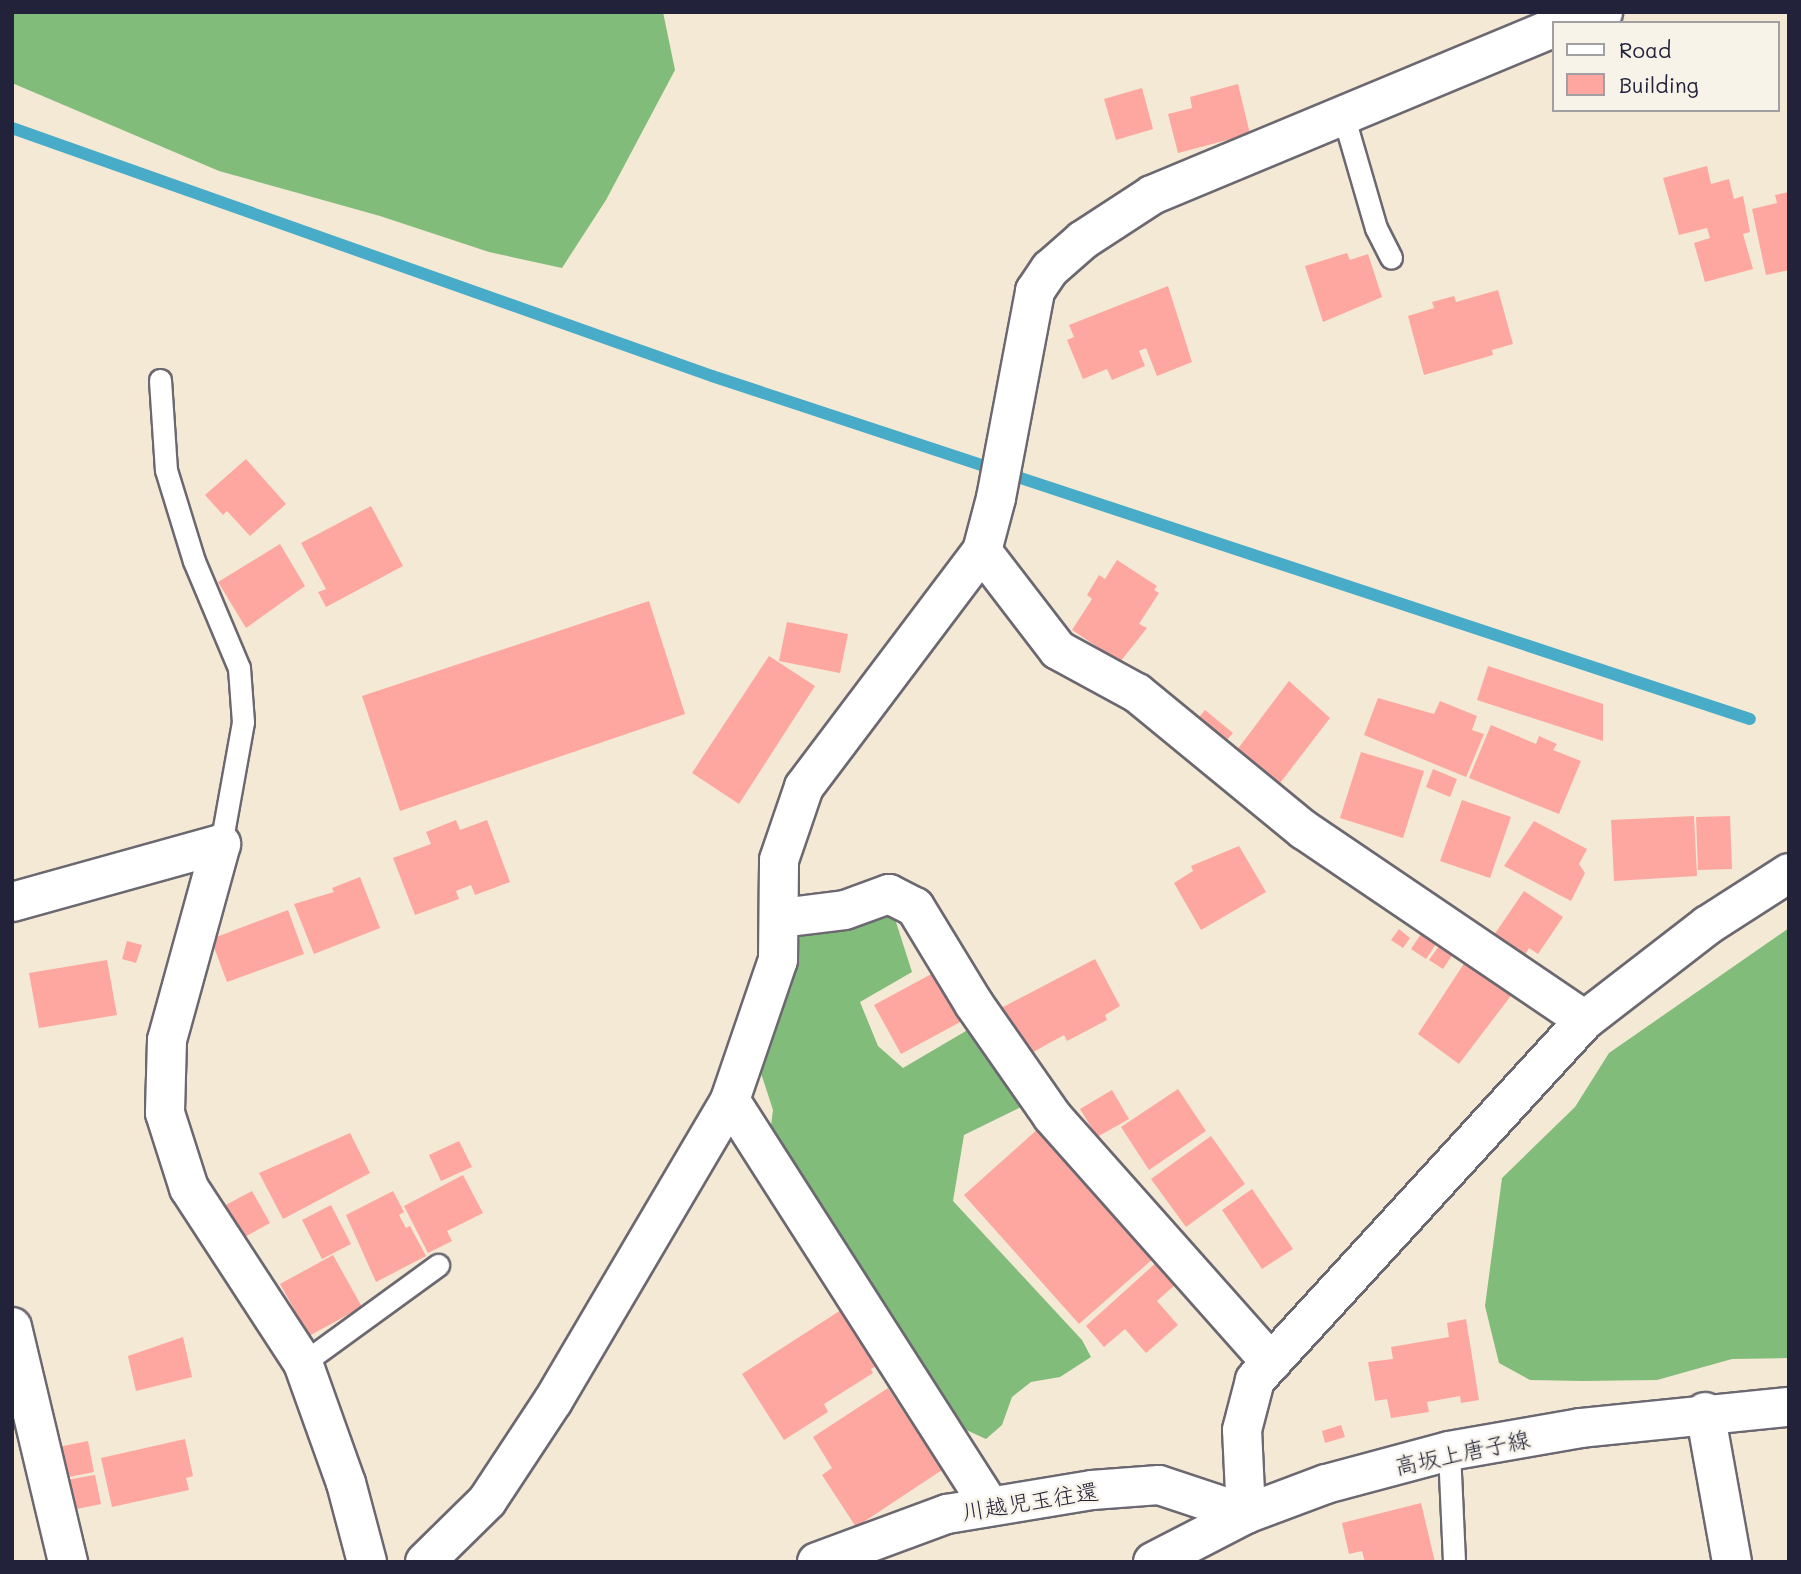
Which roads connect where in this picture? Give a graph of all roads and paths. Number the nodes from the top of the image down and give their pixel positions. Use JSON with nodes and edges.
{"nodes":[{"id":1,"x":1603,"y":12,"type":"edge"},
{"id":2,"x":1577,"y":21,"type":"edge"},
{"id":3,"x":1552,"y":29,"type":"edge"},
{"id":4,"x":1344,"y":118,"type":"junction"},
{"id":5,"x":1391,"y":257,"type":"dead end"},
{"id":6,"x":160,"y":380,"type":"dead end"},
{"id":7,"x":982,"y":551,"type":"junction"},
{"id":8,"x":221,"y":844,"type":"junction"},
{"id":9,"x":1789,"y":873,"type":"edge"},
{"id":10,"x":12,"y":902,"type":"edge"},
{"id":11,"x":781,"y":918,"type":"junction"},
{"id":12,"x":1586,"y":1020,"type":"junction"},
{"id":13,"x":730,"y":1100,"type":"junction"},
{"id":14,"x":438,"y":1265,"type":"dead end"},
{"id":15,"x":12,"y":1327,"type":"edge"},
{"id":16,"x":303,"y":1363,"type":"junction"},
{"id":17,"x":1272,"y":1363,"type":"junction"},
{"id":18,"x":1789,"y":1407,"type":"edge"},
{"id":19,"x":1705,"y":1412,"type":"junction"},
{"id":20,"x":1449,"y":1451,"type":"junction"},
{"id":21,"x":990,"y":1506,"type":"junction"},
{"id":22,"x":1246,"y":1514,"type":"junction"},
{"id":23,"x":68,"y":1562,"type":"edge"},
{"id":24,"x":367,"y":1562,"type":"edge"},
{"id":25,"x":425,"y":1562,"type":"edge"},
{"id":26,"x":817,"y":1562,"type":"edge"},
{"id":27,"x":1153,"y":1562,"type":"edge"},
{"id":28,"x":1454,"y":1562,"type":"edge"},
{"id":29,"x":1732,"y":1562,"type":"edge"}],
"edges":[{"from":1,"to":2,"type":"street"},
{"from":3,"to":4,"type":"street"},
{"from":4,"to":5,"type":"lane"},
{"from":4,"to":7,"type":"street"},
{"from":6,"to":8,"type":"lane"},
{"from":7,"to":11,"type":"street"},
{"from":7,"to":12,"type":"street"},
{"from":8,"to":10,"type":"street"},
{"from":8,"to":16,"type":"street"},
{"from":9,"to":12,"type":"street"},
{"from":11,"to":13,"type":"street"},
{"from":11,"to":17,"type":"street"},
{"from":12,"to":17,"type":"street"},
{"from":13,"to":21,"type":"street"},
{"from":13,"to":25,"type":"street"},
{"from":14,"to":16,"type":"lane"},
{"from":15,"to":23,"type":"street"},
{"from":16,"to":24,"type":"street"},
{"from":17,"to":22,"type":"street"},
{"from":18,"to":19,"type":"street","name":"高坂上唐子線"},
{"from":19,"to":20,"type":"street","name":"高坂上唐子線"},
{"from":19,"to":29,"type":"street"},
{"from":20,"to":22,"type":"street","name":"高坂上唐子線"},
{"from":20,"to":28,"type":"lane"},
{"from":21,"to":22,"type":"street","name":"川越児玉往還"},
{"from":21,"to":26,"type":"street","name":"川越児玉往還"},
{"from":22,"to":27,"type":"street","name":"高坂上唐子線"}]}
